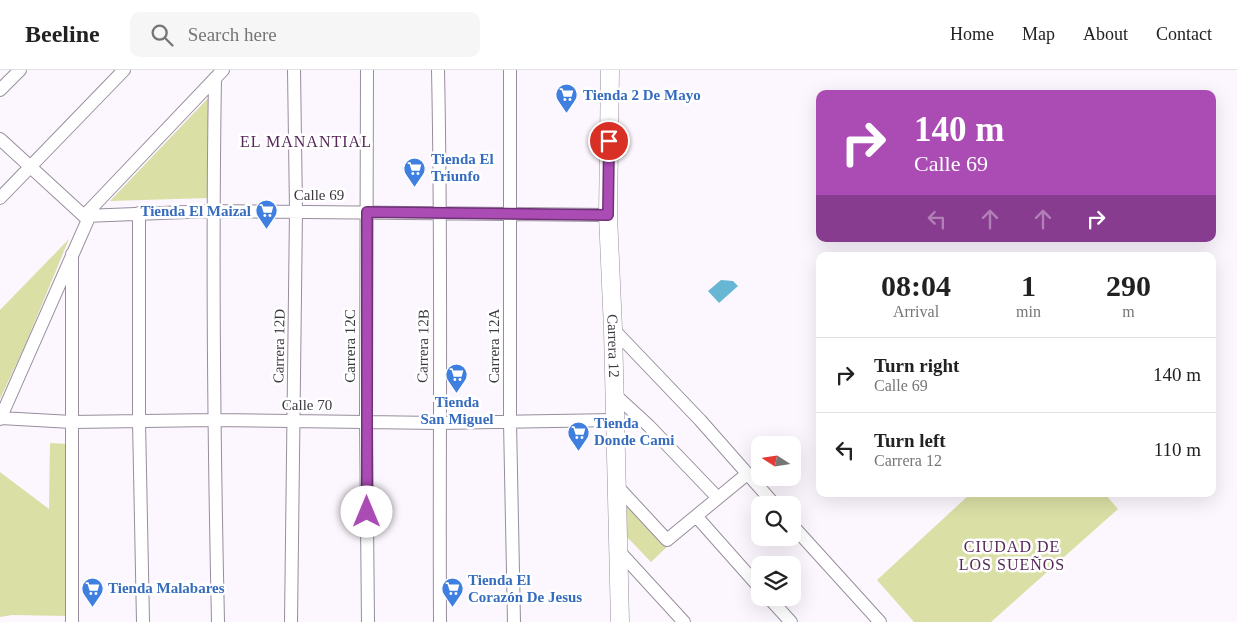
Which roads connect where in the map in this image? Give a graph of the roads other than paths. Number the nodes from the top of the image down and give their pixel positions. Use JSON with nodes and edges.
{"nodes":[{"id":1,"x":20,"y":70,"type":"edge"},
{"id":2,"x":124,"y":70,"type":"edge"},
{"id":3,"x":294,"y":70,"type":"edge"},
{"id":4,"x":367,"y":70,"type":"edge"},
{"id":5,"x":438,"y":70,"type":"edge"},
{"id":6,"x":510,"y":70,"type":"edge"},
{"id":7,"x":610,"y":70,"type":"edge"},
{"id":8,"x":219,"y":74,"type":"edge"},
{"id":9,"x":0,"y":90,"type":"edge"},
{"id":10,"x":0,"y":139,"type":"edge"},
{"id":11,"x":30,"y":166,"type":"junction"},
{"id":12,"x":0,"y":198,"type":"edge"},
{"id":13,"x":213,"y":211,"type":"junction"},
{"id":14,"x":296,"y":211,"type":"junction"},
{"id":15,"x":367,"y":212,"type":"junction"},
{"id":16,"x":441,"y":212,"type":"junction"},
{"id":17,"x":511,"y":212,"type":"junction"},
{"id":18,"x":139,"y":213,"type":"junction"},
{"id":19,"x":608,"y":215,"type":"junction"},
{"id":20,"x":87,"y":216,"type":"junction"},
{"id":21,"x":72,"y":254,"type":"junction"},
{"id":22,"x":613,"y":329,"type":"junction"},
{"id":23,"x":614,"y":394,"type":"junction"},
{"id":24,"x":0,"y":419,"type":"edge"},
{"id":25,"x":214,"y":420,"type":"junction"},
{"id":26,"x":614,"y":420,"type":"junction"},
{"id":27,"x":139,"y":421,"type":"junction"},
{"id":28,"x":294,"y":421,"type":"junction"},
{"id":29,"x":366,"y":421,"type":"junction"},
{"id":30,"x":72,"y":422,"type":"junction"},
{"id":31,"x":510,"y":422,"type":"junction"},
{"id":32,"x":439,"y":423,"type":"junction"},
{"id":33,"x":747,"y":474,"type":"junction"},
{"id":34,"x":617,"y":486,"type":"junction"},
{"id":35,"x":767,"y":496,"type":"edge"},
{"id":36,"x":718,"y":498,"type":"junction"},
{"id":37,"x":696,"y":516,"type":"junction"},
{"id":38,"x":801,"y":535,"type":"edge"},
{"id":39,"x":618,"y":550,"type":"junction"},
{"id":40,"x":751,"y":578,"type":"edge"},
{"id":41,"x":776,"y":606,"type":"edge"},
{"id":42,"x":72,"y":622,"type":"edge"},
{"id":43,"x":143,"y":622,"type":"edge"},
{"id":44,"x":218,"y":622,"type":"edge"},
{"id":45,"x":291,"y":622,"type":"edge"},
{"id":46,"x":368,"y":622,"type":"edge"},
{"id":47,"x":440,"y":622,"type":"edge"},
{"id":48,"x":514,"y":622,"type":"edge"},
{"id":49,"x":620,"y":622,"type":"edge"},
{"id":50,"x":684,"y":622,"type":"edge"},
{"id":51,"x":791,"y":622,"type":"edge"},
{"id":52,"x":880,"y":622,"type":"edge"}],
"edges":[{"from":1,"to":9,"type":"street"},
{"from":2,"to":11,"type":"street"},
{"from":3,"to":14,"type":"street","name":"Carrera 12D"},
{"from":4,"to":15,"type":"street","name":"Carrera 12C"},
{"from":5,"to":16,"type":"street","name":"Carrera 12B"},
{"from":6,"to":17,"type":"street","name":"Carrera 12A"},
{"from":7,"to":19,"type":"main road","name":"Carrera 12"},
{"from":8,"to":13,"type":"street"},
{"from":8,"to":20,"type":"street"},
{"from":10,"to":11,"type":"street"},
{"from":11,"to":12,"type":"street"},
{"from":11,"to":20,"type":"street"},
{"from":13,"to":14,"type":"street","name":"Calle 69"},
{"from":13,"to":18,"type":"street","name":"Calle 69"},
{"from":13,"to":25,"type":"street"},
{"from":14,"to":15,"type":"street","name":"Calle 69"},
{"from":14,"to":28,"type":"street","name":"Carrera 12D"},
{"from":15,"to":16,"type":"street","name":"Calle 69"},
{"from":15,"to":29,"type":"street","name":"Carrera 12C"},
{"from":16,"to":17,"type":"street","name":"Calle 69"},
{"from":16,"to":32,"type":"street","name":"Carrera 12B"},
{"from":17,"to":19,"type":"street","name":"Calle 69"},
{"from":17,"to":31,"type":"street","name":"Carrera 12A"},
{"from":18,"to":20,"type":"street","name":"Calle 69"},
{"from":18,"to":27,"type":"street"},
{"from":19,"to":22,"type":"main road","name":"Carrera 12"},
{"from":20,"to":21,"type":"street"},
{"from":21,"to":24,"type":"street"},
{"from":21,"to":30,"type":"street"},
{"from":22,"to":23,"type":"main road","name":"Carrera 12"},
{"from":22,"to":33,"type":"street"},
{"from":23,"to":26,"type":"main road","name":"Carrera 12"},
{"from":23,"to":36,"type":"street"},
{"from":24,"to":30,"type":"street","name":"Calle 70"},
{"from":25,"to":27,"type":"street","name":"Calle 70"},
{"from":25,"to":28,"type":"street","name":"Calle 70"},
{"from":25,"to":44,"type":"street"},
{"from":26,"to":31,"type":"street","name":"Calle 70"},
{"from":26,"to":34,"type":"main road","name":"Carrera 12"},
{"from":27,"to":30,"type":"street","name":"Calle 70"},
{"from":27,"to":43,"type":"street"},
{"from":28,"to":29,"type":"street","name":"Calle 70"},
{"from":28,"to":45,"type":"street","name":"Carrera 12D"},
{"from":29,"to":32,"type":"street","name":"Calle 70"},
{"from":29,"to":46,"type":"street","name":"Carrera 12C"},
{"from":30,"to":42,"type":"street"},
{"from":31,"to":32,"type":"street","name":"Calle 70"},
{"from":31,"to":48,"type":"street","name":"Carrera 12A"},
{"from":32,"to":47,"type":"street","name":"Carrera 12B"},
{"from":33,"to":35,"type":"street"},
{"from":33,"to":36,"type":"street"},
{"from":34,"to":37,"type":"street"},
{"from":34,"to":39,"type":"main road","name":"Carrera 12"},
{"from":36,"to":37,"type":"street"},
{"from":37,"to":40,"type":"street"},
{"from":38,"to":52,"type":"street"},
{"from":39,"to":49,"type":"main road","name":"Carrera 12"},
{"from":39,"to":50,"type":"street"},
{"from":41,"to":51,"type":"street"}]}
